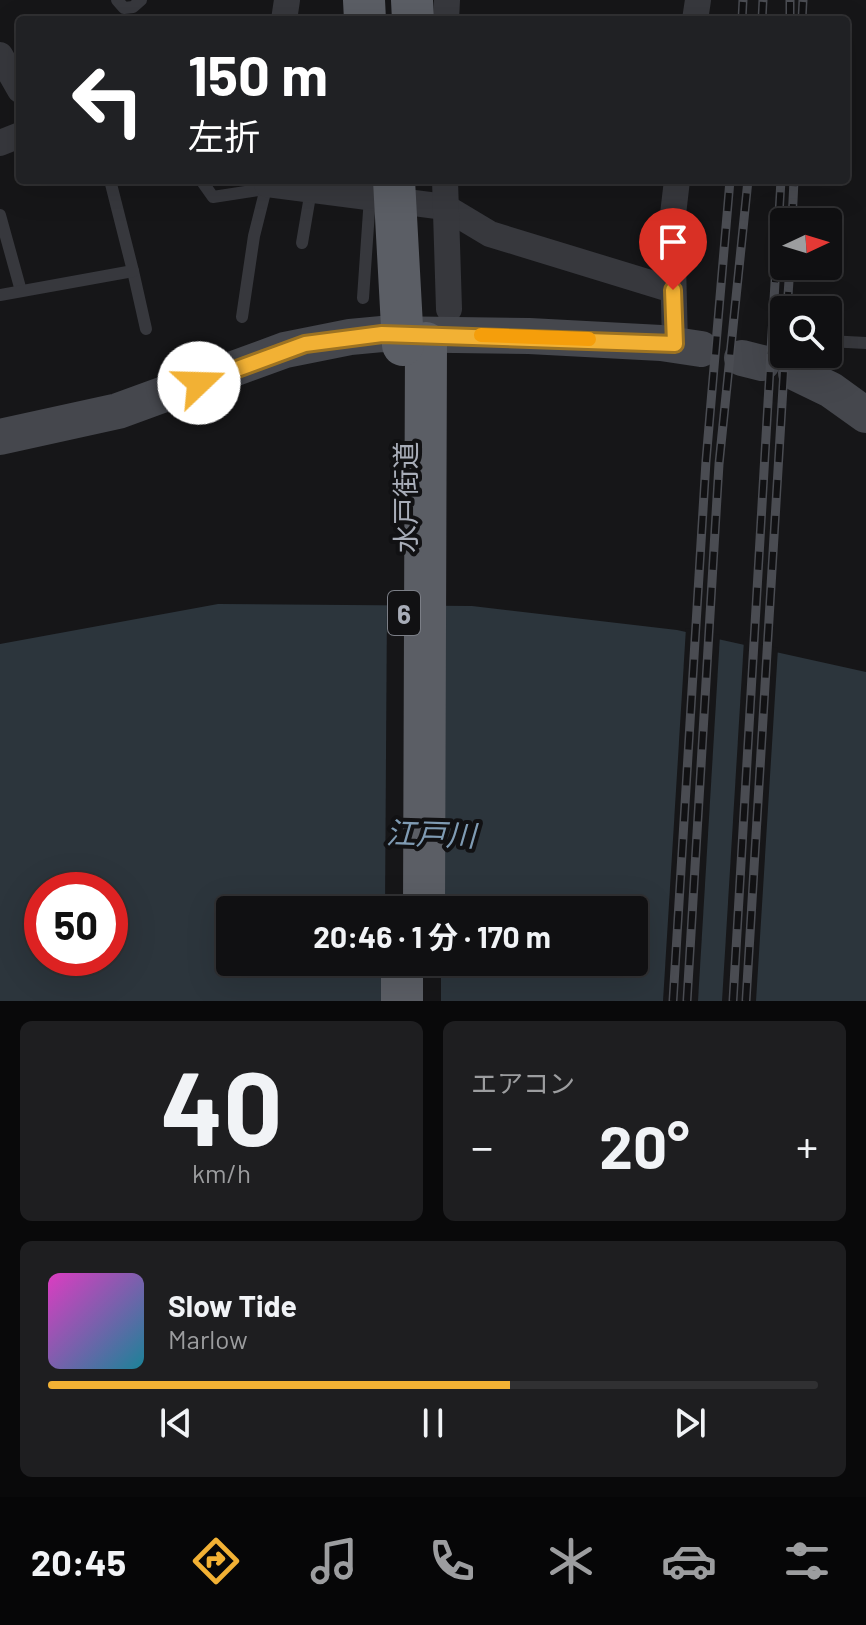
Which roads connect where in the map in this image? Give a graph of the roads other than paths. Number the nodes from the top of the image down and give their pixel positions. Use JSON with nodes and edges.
{"nodes":[{"id":1,"x":117,"y":0,"type":"edge"},
{"id":2,"x":141,"y":0,"type":"edge"},
{"id":3,"x":0,"y":55,"type":"edge"},
{"id":4,"x":16,"y":83,"type":"edge"},
{"id":5,"x":111,"y":184,"type":"edge"},
{"id":6,"x":204,"y":184,"type":"edge"},
{"id":7,"x":266,"y":184,"type":"edge"},
{"id":8,"x":677,"y":184,"type":"edge"},
{"id":9,"x":376,"y":187,"type":"edge"},
{"id":10,"x":311,"y":190,"type":"junction"},
{"id":11,"x":433,"y":193,"type":"edge"},
{"id":12,"x":0,"y":215,"type":"edge"},
{"id":13,"x":302,"y":243,"type":"dead end"},
{"id":14,"x":133,"y":271,"type":"junction"},
{"id":15,"x":673,"y":290,"type":"junction"},
{"id":16,"x":21,"y":291,"type":"junction"},
{"id":17,"x":0,"y":295,"type":"edge"},
{"id":18,"x":363,"y":298,"type":"dead end"},
{"id":19,"x":449,"y":309,"type":"dead end"},
{"id":20,"x":242,"y":317,"type":"dead end"},
{"id":21,"x":146,"y":329,"type":"dead end"},
{"id":22,"x":842,"y":342,"type":"edge"},
{"id":23,"x":866,"y":343,"type":"edge"},
{"id":24,"x":415,"y":344,"type":"junction"},
{"id":25,"x":688,"y":347,"type":"joint"},
{"id":26,"x":798,"y":370,"type":"dead end"},
{"id":27,"x":866,"y":415,"type":"edge"},
{"id":28,"x":416,"y":431,"type":"junction"},
{"id":29,"x":0,"y":437,"type":"edge"},
{"id":30,"x":402,"y":896,"type":"edge"},
{"id":31,"x":424,"y":896,"type":"edge"},
{"id":32,"x":402,"y":976,"type":"edge"},
{"id":33,"x":424,"y":976,"type":"edge"},
{"id":34,"x":402,"y":1001,"type":"edge"},
{"id":35,"x":424,"y":1001,"type":"edge"}],
"edges":[{"from":1,"to":2,"type":"lane"},
{"from":3,"to":4,"type":"street"},
{"from":5,"to":14,"type":"lane"},
{"from":6,"to":7,"type":"lane"},
{"from":7,"to":10,"type":"street"},
{"from":7,"to":20,"type":"lane"},
{"from":8,"to":15,"type":"street"},
{"from":9,"to":10,"type":"street"},
{"from":9,"to":11,"type":"street"},
{"from":9,"to":18,"type":"lane"},
{"from":9,"to":24,"type":"highway","name":"水戸街道","number":"6","bridge":true},
{"from":10,"to":13,"type":"lane"},
{"from":11,"to":15,"type":"street"},
{"from":11,"to":19,"type":"street"},
{"from":11,"to":24,"type":"highway","name":"水戸街道","number":"6"},
{"from":12,"to":16,"type":"lane"},
{"from":14,"to":16,"type":"lane"},
{"from":14,"to":21,"type":"lane"},
{"from":15,"to":25,"type":"street"},
{"from":16,"to":17,"type":"lane"},
{"from":22,"to":23,"type":"lane"},
{"from":24,"to":28,"type":"highway","name":"水戸街道","number":"6"},
{"from":25,"to":29,"type":"main road"},
{"from":26,"to":27,"type":"main road"},
{"from":28,"to":30,"type":"highway","name":"水戸街道","number":"6"},
{"from":28,"to":31,"type":"highway","name":"水戸街道","number":"6"},
{"from":32,"to":34,"type":"highway"},
{"from":33,"to":35,"type":"highway"}]}
